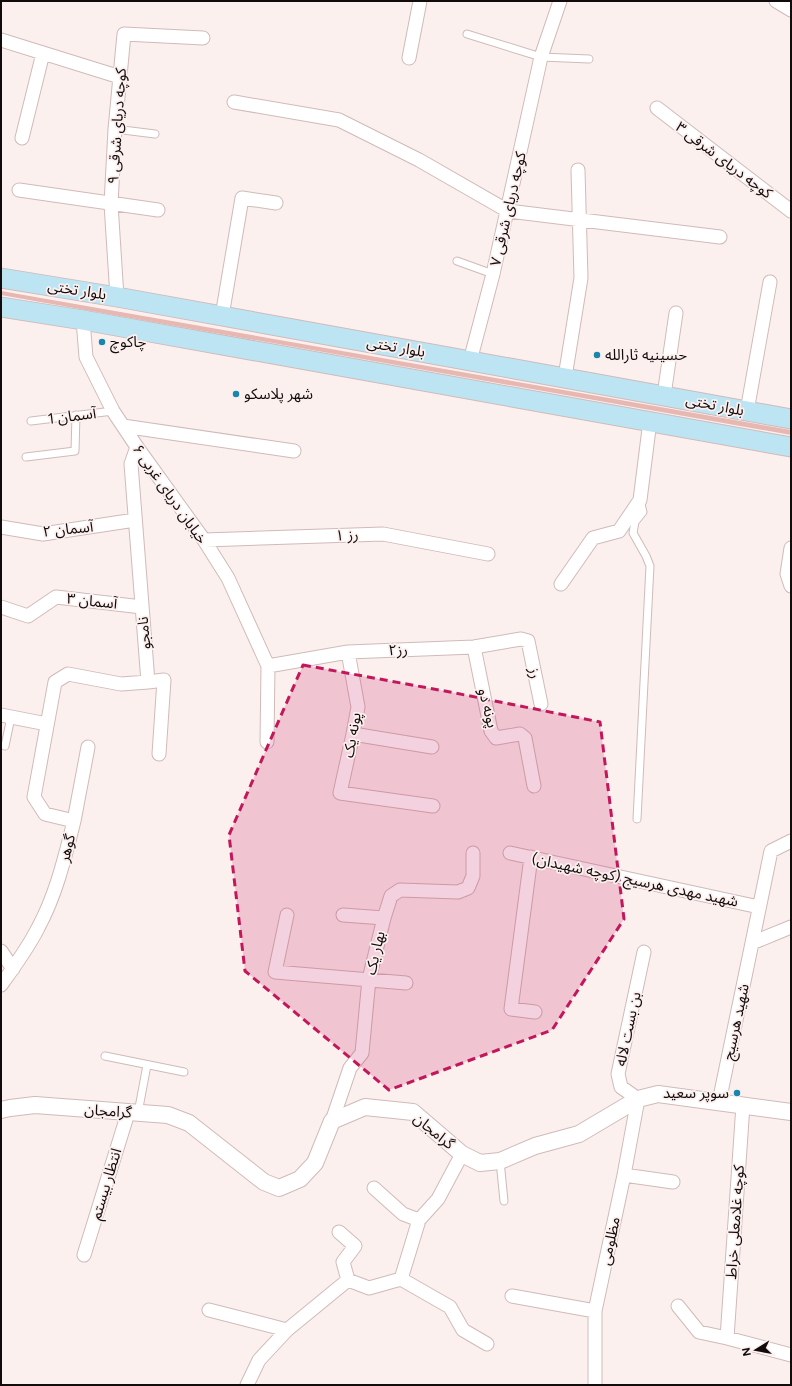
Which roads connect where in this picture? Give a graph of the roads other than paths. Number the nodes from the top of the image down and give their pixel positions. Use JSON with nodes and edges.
{"nodes":[{"id":1,"x":420,"y":1,"type":"edge"},
{"id":2,"x":560,"y":1,"type":"edge"},
{"id":3,"x":776,"y":1,"type":"edge"},
{"id":4,"x":791,"y":10,"type":"edge"},
{"id":5,"x":467,"y":34,"type":"dead end"},
{"id":6,"x":203,"y":38,"type":"dead end"},
{"id":7,"x":1,"y":40,"type":"edge"},
{"id":8,"x":43,"y":53,"type":"junction"},
{"id":9,"x":541,"y":57,"type":"junction"},
{"id":10,"x":409,"y":58,"type":"dead end"},
{"id":11,"x":589,"y":59,"type":"dead end"},
{"id":12,"x":120,"y":77,"type":"junction"},
{"id":13,"x":234,"y":102,"type":"dead end"},
{"id":14,"x":657,"y":108,"type":"dead end"},
{"id":15,"x":115,"y":129,"type":"junction"},
{"id":16,"x":155,"y":134,"type":"dead end"},
{"id":17,"x":22,"y":138,"type":"dead end"},
{"id":18,"x":578,"y":170,"type":"dead end"},
{"id":19,"x":19,"y":190,"type":"dead end"},
{"id":20,"x":111,"y":204,"type":"junction"},
{"id":21,"x":276,"y":204,"type":"dead end"},
{"id":22,"x":158,"y":210,"type":"dead end"},
{"id":23,"x":508,"y":211,"type":"junction"},
{"id":24,"x":791,"y":211,"type":"edge"},
{"id":25,"x":579,"y":220,"type":"junction"},
{"id":26,"x":720,"y":237,"type":"dead end"},
{"id":27,"x":457,"y":261,"type":"dead end"},
{"id":28,"x":493,"y":274,"type":"junction"},
{"id":29,"x":1,"y":278,"type":"edge"},
{"id":30,"x":770,"y":282,"type":"dead end"},
{"id":31,"x":117,"y":297,"type":"junction"},
{"id":32,"x":1,"y":307,"type":"edge"},
{"id":33,"x":676,"y":313,"type":"dead end"},
{"id":34,"x":222,"y":316,"type":"junction"},
{"id":35,"x":83,"y":320,"type":"junction"},
{"id":36,"x":470,"y":360,"type":"junction"},
{"id":37,"x":565,"y":377,"type":"junction"},
{"id":38,"x":664,"y":395,"type":"junction"},
{"id":39,"x":113,"y":411,"type":"junction"},
{"id":40,"x":747,"y":411,"type":"junction"},
{"id":41,"x":76,"y":415,"type":"junction"},
{"id":42,"x":791,"y":419,"type":"edge"},
{"id":43,"x":31,"y":421,"type":"dead end"},
{"id":44,"x":650,"y":421,"type":"junction"},
{"id":45,"x":123,"y":426,"type":"junction"},
{"id":46,"x":137,"y":447,"type":"junction"},
{"id":47,"x":791,"y":447,"type":"edge"},
{"id":48,"x":294,"y":451,"type":"dead end"},
{"id":49,"x":26,"y":457,"type":"dead end"},
{"id":50,"x":640,"y":500,"type":"junction"},
{"id":51,"x":135,"y":520,"type":"junction"},
{"id":52,"x":1,"y":527,"type":"edge"},
{"id":53,"x":204,"y":540,"type":"junction"},
{"id":54,"x":791,"y":548,"type":"edge"},
{"id":55,"x":488,"y":554,"type":"dead end"},
{"id":56,"x":561,"y":584,"type":"dead end"},
{"id":57,"x":791,"y":586,"type":"edge"},
{"id":58,"x":1,"y":607,"type":"edge"},
{"id":59,"x":142,"y":607,"type":"junction"},
{"id":60,"x":528,"y":641,"type":"joint"},
{"id":61,"x":474,"y":647,"type":"junction"},
{"id":62,"x":348,"y":652,"type":"junction"},
{"id":63,"x":268,"y":666,"type":"junction"},
{"id":64,"x":148,"y":682,"type":"junction"},
{"id":65,"x":541,"y":704,"type":"dead end"},
{"id":66,"x":6,"y":716,"type":"edge"},
{"id":67,"x":47,"y":724,"type":"junction"},
{"id":68,"x":353,"y":734,"type":"junction"},
{"id":69,"x":267,"y":742,"type":"dead end"},
{"id":70,"x":5,"y":746,"type":"dead end"},
{"id":71,"x":88,"y":747,"type":"dead end"},
{"id":72,"x":432,"y":747,"type":"dead end"},
{"id":73,"x":159,"y":754,"type":"dead end"},
{"id":74,"x":534,"y":786,"type":"dead end"},
{"id":75,"x":433,"y":806,"type":"dead end"},
{"id":76,"x":637,"y":819,"type":"dead end"},
{"id":77,"x":74,"y":821,"type":"junction"},
{"id":78,"x":791,"y":842,"type":"edge"},
{"id":79,"x":473,"y":853,"type":"dead end"},
{"id":80,"x":510,"y":853,"type":"dead end"},
{"id":81,"x":531,"y":857,"type":"junction"},
{"id":82,"x":759,"y":907,"type":"junction"},
{"id":83,"x":287,"y":915,"type":"dead end"},
{"id":84,"x":343,"y":915,"type":"dead end"},
{"id":85,"x":384,"y":918,"type":"junction"},
{"id":86,"x":791,"y":927,"type":"edge"},
{"id":87,"x":752,"y":943,"type":"junction"},
{"id":88,"x":1,"y":951,"type":"edge"},
{"id":89,"x":644,"y":952,"type":"dead end"},
{"id":90,"x":12,"y":970,"type":"junction"},
{"id":91,"x":369,"y":979,"type":"junction"},
{"id":92,"x":406,"y":983,"type":"dead end"},
{"id":93,"x":1,"y":985,"type":"edge"},
{"id":94,"x":535,"y":1012,"type":"dead end"},
{"id":95,"x":105,"y":1056,"type":"dead end"},
{"id":96,"x":147,"y":1065,"type":"junction"},
{"id":97,"x":184,"y":1072,"type":"dead end"},
{"id":98,"x":638,"y":1099,"type":"junction"},
{"id":99,"x":719,"y":1102,"type":"junction"},
{"id":100,"x":744,"y":1105,"type":"junction"},
{"id":101,"x":1,"y":1110,"type":"edge"},
{"id":102,"x":791,"y":1112,"type":"edge"},
{"id":103,"x":133,"y":1113,"type":"junction"},
{"id":104,"x":332,"y":1121,"type":"junction"},
{"id":105,"x":462,"y":1154,"type":"junction"},
{"id":106,"x":500,"y":1161,"type":"junction"},
{"id":107,"x":624,"y":1175,"type":"junction"},
{"id":108,"x":673,"y":1182,"type":"dead end"},
{"id":109,"x":374,"y":1188,"type":"dead end"},
{"id":110,"x":504,"y":1201,"type":"dead end"},
{"id":111,"x":419,"y":1220,"type":"junction"},
{"id":112,"x":339,"y":1232,"type":"dead end"},
{"id":113,"x":84,"y":1255,"type":"dead end"},
{"id":114,"x":401,"y":1279,"type":"junction"},
{"id":115,"x":348,"y":1280,"type":"junction"},
{"id":116,"x":512,"y":1296,"type":"dead end"},
{"id":117,"x":678,"y":1306,"type":"dead end"},
{"id":118,"x":209,"y":1310,"type":"dead end"},
{"id":119,"x":595,"y":1311,"type":"junction"},
{"id":120,"x":287,"y":1330,"type":"junction"},
{"id":121,"x":727,"y":1338,"type":"junction"},
{"id":122,"x":487,"y":1344,"type":"dead end"},
{"id":123,"x":791,"y":1355,"type":"edge"},
{"id":124,"x":247,"y":1385,"type":"edge"},
{"id":125,"x":595,"y":1385,"type":"edge"}],
"edges":[{"from":1,"to":10,"type":"street"},
{"from":2,"to":9,"type":"street","name":"کوچه دریای شرقی ۷"},
{"from":3,"to":4,"type":"street"},
{"from":5,"to":9,"type":"lane"},
{"from":6,"to":12,"type":"street","name":"کوچه دریای شرقی ۹"},
{"from":7,"to":8,"type":"street"},
{"from":8,"to":12,"type":"street"},
{"from":8,"to":17,"type":"street"},
{"from":9,"to":11,"type":"lane"},
{"from":9,"to":23,"type":"street","name":"کوچه دریای شرقی ۷"},
{"from":12,"to":15,"type":"street","name":"کوچه دریای شرقی ۹"},
{"from":13,"to":23,"type":"street"},
{"from":14,"to":24,"type":"street","name":"کوچه دریای شرقی ۳"},
{"from":15,"to":16,"type":"lane"},
{"from":15,"to":20,"type":"street","name":"کوچه دریای شرقی ۹"},
{"from":18,"to":25,"type":"street"},
{"from":19,"to":20,"type":"street"},
{"from":20,"to":22,"type":"street"},
{"from":20,"to":31,"type":"street","name":"کوچه دریای شرقی ۹"},
{"from":21,"to":34,"type":"street"},
{"from":23,"to":25,"type":"street"},
{"from":23,"to":28,"type":"street","name":"کوچه دریای شرقی ۷"},
{"from":25,"to":26,"type":"street"},
{"from":25,"to":37,"type":"street"},
{"from":27,"to":28,"type":"lane"},
{"from":28,"to":36,"type":"street","name":"کوچه دریای شرقی ۷"},
{"from":29,"to":31,"type":"main road","name":"بلوار تختی"},
{"from":30,"to":40,"type":"street"},
{"from":31,"to":34,"type":"main road","name":"بلوار تختی"},
{"from":32,"to":35,"type":"main road","name":"بلوار تختی"},
{"from":33,"to":38,"type":"street"},
{"from":34,"to":36,"type":"main road","name":"بلوار تختی"},
{"from":35,"to":39,"type":"street","name":"خیابان دریای غربی ۶"},
{"from":35,"to":44,"type":"main road","name":"بلوار تختی"},
{"from":36,"to":37,"type":"main road","name":"بلوار تختی"},
{"from":37,"to":38,"type":"main road","name":"بلوار تختی"},
{"from":38,"to":40,"type":"main road","name":"بلوار تختی"},
{"from":39,"to":41,"type":"lane","name":"آسمان 1"},
{"from":39,"to":45,"type":"street","name":"خیابان دریای غربی ۶"},
{"from":40,"to":42,"type":"main road","name":"بلوار تختی"},
{"from":41,"to":43,"type":"lane","name":"آسمان 1"},
{"from":41,"to":49,"type":"lane"},
{"from":44,"to":47,"type":"main road","name":"بلوار تختی"},
{"from":44,"to":50,"type":"street"},
{"from":45,"to":46,"type":"street","name":"خیابان دریای غربی ۶"},
{"from":45,"to":48,"type":"street"},
{"from":46,"to":51,"type":"street","name":"نامجو"},
{"from":46,"to":53,"type":"street","name":"خیابان دریای غربی ۶"},
{"from":50,"to":56,"type":"street"},
{"from":50,"to":76,"type":"lane"},
{"from":51,"to":52,"type":"street","name":"آسمان ۲"},
{"from":51,"to":59,"type":"street","name":"نامجو"},
{"from":53,"to":55,"type":"street","name":"رز ۱"},
{"from":53,"to":63,"type":"street","name":"خیابان دریای غربی ۶"},
{"from":54,"to":57,"type":"street"},
{"from":58,"to":59,"type":"street","name":"آسمان ۳"},
{"from":59,"to":64,"type":"street","name":"نامجو"},
{"from":60,"to":61,"type":"street","name":"رز۲"},
{"from":60,"to":65,"type":"street","name":"رز"},
{"from":61,"to":62,"type":"street","name":"رز۲"},
{"from":61,"to":74,"type":"street","name":"پونه دو"},
{"from":62,"to":63,"type":"street","name":"رز۲"},
{"from":62,"to":68,"type":"street","name":"پونه یک"},
{"from":63,"to":69,"type":"street"},
{"from":64,"to":67,"type":"street"},
{"from":64,"to":73,"type":"street"},
{"from":66,"to":67,"type":"street"},
{"from":66,"to":70,"type":"lane"},
{"from":67,"to":77,"type":"street","name":"گوهر"},
{"from":68,"to":72,"type":"street"},
{"from":68,"to":75,"type":"street","name":"پونه یک"},
{"from":71,"to":77,"type":"street"},
{"from":77,"to":90,"type":"street","name":"گوهر"},
{"from":78,"to":82,"type":"street","name":"شهید هرسیج"},
{"from":79,"to":85,"type":"street","name":"بهار یک"},
{"from":80,"to":81,"type":"street","name":"شهید مهدی هرسیج (کوچه شهیدان)"},
{"from":81,"to":82,"type":"street","name":"شهید مهدی هرسیج (کوچه شهیدان)"},
{"from":81,"to":94,"type":"street"},
{"from":82,"to":87,"type":"street","name":"شهید هرسیج"},
{"from":83,"to":91,"type":"street"},
{"from":84,"to":85,"type":"street"},
{"from":85,"to":91,"type":"street","name":"بهار یک"},
{"from":86,"to":87,"type":"street"},
{"from":87,"to":99,"type":"street","name":"شهید هرسیج"},
{"from":88,"to":90,"type":"street"},
{"from":89,"to":98,"type":"street","name":"بن بست لاله"},
{"from":90,"to":93,"type":"street","name":"گوهر"},
{"from":91,"to":92,"type":"street"},
{"from":91,"to":104,"type":"street","name":"بهار یک"},
{"from":95,"to":96,"type":"lane"},
{"from":96,"to":97,"type":"lane"},
{"from":96,"to":103,"type":"lane"},
{"from":98,"to":99,"type":"street","name":"گرامجان"},
{"from":98,"to":106,"type":"street","name":"گرامجان"},
{"from":98,"to":107,"type":"street","name":"مظلومی"},
{"from":99,"to":100,"type":"street","name":"گرامجان"},
{"from":100,"to":102,"type":"street","name":"گرامجان"},
{"from":100,"to":121,"type":"street","name":"کوچه غلامعلی خراط"},
{"from":101,"to":103,"type":"street","name":"گرامجان"},
{"from":103,"to":104,"type":"street","name":"گرامجان"},
{"from":103,"to":113,"type":"street","name":"انتظار بیستم"},
{"from":104,"to":105,"type":"street","name":"گرامجان"},
{"from":105,"to":106,"type":"street","name":"گرامجان"},
{"from":105,"to":111,"type":"street"},
{"from":106,"to":110,"type":"lane"},
{"from":107,"to":108,"type":"street"},
{"from":107,"to":119,"type":"street","name":"مظلومی"},
{"from":109,"to":111,"type":"street"},
{"from":111,"to":114,"type":"street"},
{"from":112,"to":115,"type":"street"},
{"from":114,"to":115,"type":"street"},
{"from":114,"to":122,"type":"street"},
{"from":115,"to":120,"type":"street"},
{"from":116,"to":119,"type":"street"},
{"from":117,"to":121,"type":"street"},
{"from":118,"to":120,"type":"street"},
{"from":119,"to":125,"type":"street","name":"مظلومی"},
{"from":120,"to":124,"type":"street"},
{"from":121,"to":123,"type":"street"}]}
